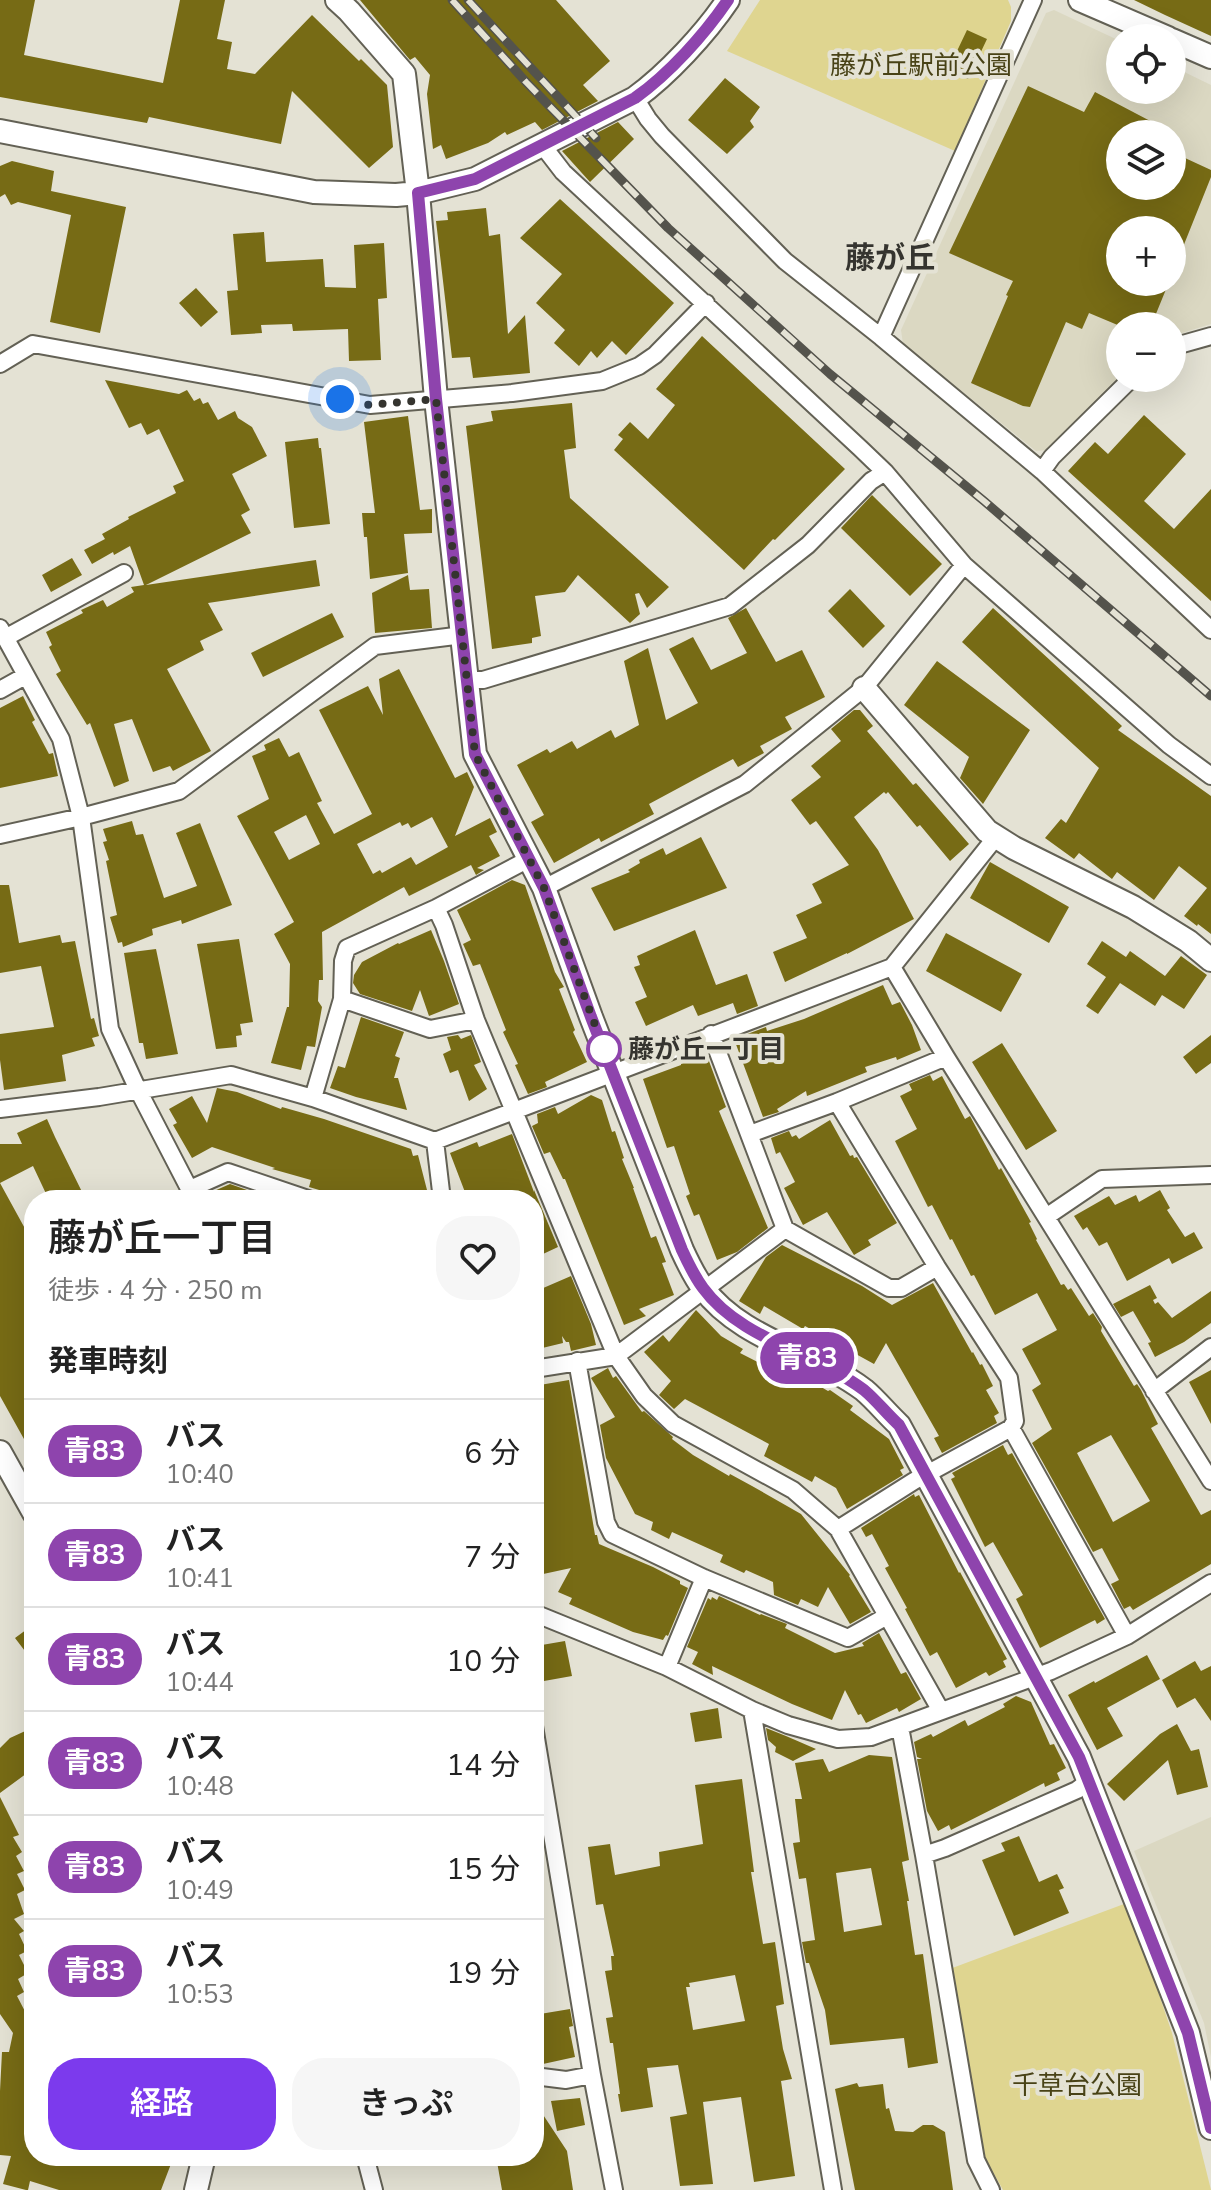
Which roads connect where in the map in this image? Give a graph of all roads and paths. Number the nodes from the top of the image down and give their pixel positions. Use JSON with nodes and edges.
{"nodes":[{"id":1,"x":337,"y":0,"type":"edge"},
{"id":2,"x":728,"y":0,"type":"edge"},
{"id":3,"x":1033,"y":0,"type":"edge"},
{"id":4,"x":1080,"y":0,"type":"edge"},
{"id":5,"x":1135,"y":24,"type":"edge"},
{"id":6,"x":1186,"y":46,"type":"edge"},
{"id":7,"x":1211,"y":57,"type":"edge"},
{"id":8,"x":635,"y":98,"type":"junction"},
{"id":9,"x":0,"y":131,"type":"edge"},
{"id":10,"x":543,"y":146,"type":"junction"},
{"id":11,"x":418,"y":193,"type":"junction"},
{"id":12,"x":706,"y":303,"type":"junction"},
{"id":13,"x":1211,"y":336,"type":"edge"},
{"id":14,"x":881,"y":337,"type":"junction"},
{"id":15,"x":1186,"y":343,"type":"edge"},
{"id":16,"x":0,"y":364,"type":"edge"},
{"id":17,"x":1118,"y":392,"type":"edge"},
{"id":18,"x":436,"y":399,"type":"junction"},
{"id":19,"x":1042,"y":471,"type":"junction"},
{"id":20,"x":885,"y":472,"type":"junction"},
{"id":21,"x":964,"y":565,"type":"junction"},
{"id":22,"x":124,"y":573,"type":"dead end"},
{"id":23,"x":1211,"y":630,"type":"edge"},
{"id":24,"x":3,"y":633,"type":"edge"},
{"id":25,"x":463,"y":635,"type":"junction"},
{"id":26,"x":25,"y":676,"type":"junction"},
{"id":27,"x":467,"y":680,"type":"junction"},
{"id":28,"x":864,"y":688,"type":"junction"},
{"id":29,"x":0,"y":690,"type":"edge"},
{"id":30,"x":1211,"y":776,"type":"edge"},
{"id":31,"x":81,"y":817,"type":"junction"},
{"id":32,"x":0,"y":835,"type":"edge"},
{"id":33,"x":996,"y":837,"type":"junction"},
{"id":34,"x":529,"y":859,"type":"junction"},
{"id":35,"x":544,"y":888,"type":"junction"},
{"id":36,"x":436,"y":908,"type":"junction"},
{"id":37,"x":1211,"y":960,"type":"edge"},
{"id":38,"x":892,"y":967,"type":"junction"},
{"id":39,"x":342,"y":999,"type":"junction"},
{"id":40,"x":476,"y":1020,"type":"junction"},
{"id":41,"x":711,"y":1034,"type":"junction"},
{"id":42,"x":946,"y":1057,"type":"junction"},
{"id":43,"x":613,"y":1074,"type":"junction"},
{"id":44,"x":138,"y":1090,"type":"junction"},
{"id":45,"x":313,"y":1098,"type":"junction"},
{"id":46,"x":837,"y":1102,"type":"junction"},
{"id":47,"x":0,"y":1109,"type":"edge"},
{"id":48,"x":513,"y":1111,"type":"junction"},
{"id":49,"x":750,"y":1134,"type":"junction"},
{"id":50,"x":435,"y":1141,"type":"junction"},
{"id":51,"x":1211,"y":1175,"type":"edge"},
{"id":52,"x":190,"y":1190,"type":"edge"},
{"id":53,"x":201,"y":1190,"type":"edge"},
{"id":54,"x":281,"y":1190,"type":"edge"},
{"id":55,"x":441,"y":1190,"type":"edge"},
{"id":56,"x":1046,"y":1217,"type":"junction"},
{"id":57,"x":785,"y":1229,"type":"junction"},
{"id":58,"x":937,"y":1267,"type":"junction"},
{"id":59,"x":703,"y":1289,"type":"junction"},
{"id":60,"x":1211,"y":1347,"type":"edge"},
{"id":61,"x":616,"y":1356,"type":"junction"},
{"id":62,"x":577,"y":1361,"type":"junction"},
{"id":63,"x":544,"y":1367,"type":"edge"},
{"id":64,"x":1154,"y":1391,"type":"junction"},
{"id":65,"x":1011,"y":1428,"type":"junction"},
{"id":66,"x":4,"y":1468,"type":"edge"},
{"id":67,"x":926,"y":1475,"type":"junction"},
{"id":68,"x":1211,"y":1481,"type":"edge"},
{"id":69,"x":24,"y":1498,"type":"edge"},
{"id":70,"x":838,"y":1529,"type":"junction"},
{"id":71,"x":704,"y":1578,"type":"junction"},
{"id":72,"x":1211,"y":1583,"type":"edge"},
{"id":73,"x":887,"y":1616,"type":"junction"},
{"id":74,"x":544,"y":1617,"type":"edge"},
{"id":75,"x":1127,"y":1636,"type":"junction"},
{"id":76,"x":667,"y":1667,"type":"junction"},
{"id":77,"x":1036,"y":1677,"type":"junction"},
{"id":78,"x":752,"y":1710,"type":"junction"},
{"id":79,"x":941,"y":1711,"type":"junction"},
{"id":80,"x":900,"y":1727,"type":"junction"},
{"id":81,"x":1089,"y":1781,"type":"junction"},
{"id":82,"x":544,"y":1786,"type":"edge"},
{"id":83,"x":924,"y":1855,"type":"junction"},
{"id":84,"x":592,"y":2075,"type":"junction"},
{"id":85,"x":544,"y":2077,"type":"edge"},
{"id":86,"x":1211,"y":2128,"type":"edge"},
{"id":87,"x":202,"y":2166,"type":"edge"},
{"id":88,"x":368,"y":2166,"type":"edge"},
{"id":89,"x":196,"y":2190,"type":"edge"},
{"id":90,"x":374,"y":2190,"type":"edge"},
{"id":91,"x":614,"y":2190,"type":"edge"},
{"id":92,"x":833,"y":2190,"type":"edge"},
{"id":93,"x":991,"y":2190,"type":"edge"}],
"edges":[{"from":1,"to":11,"type":"street"},
{"from":2,"to":8,"type":"street"},
{"from":3,"to":14,"type":"street"},
{"from":4,"to":5,"type":"street"},
{"from":6,"to":7,"type":"street"},
{"from":8,"to":10,"type":"street"},
{"from":8,"to":14,"type":"street"},
{"from":9,"to":11,"type":"street"},
{"from":10,"to":11,"type":"street"},
{"from":10,"to":12,"type":"street"},
{"from":11,"to":18,"type":"street"},
{"from":12,"to":18,"type":"street"},
{"from":12,"to":20,"type":"street"},
{"from":13,"to":15,"type":"street"},
{"from":14,"to":19,"type":"street"},
{"from":16,"to":18,"type":"street"},
{"from":17,"to":19,"type":"street"},
{"from":18,"to":25,"type":"street"},
{"from":19,"to":23,"type":"street"},
{"from":20,"to":21,"type":"street"},
{"from":20,"to":27,"type":"street"},
{"from":21,"to":28,"type":"street"},
{"from":21,"to":30,"type":"street"},
{"from":22,"to":24,"type":"street"},
{"from":24,"to":26,"type":"street"},
{"from":25,"to":27,"type":"street"},
{"from":25,"to":31,"type":"street"},
{"from":26,"to":29,"type":"street"},
{"from":26,"to":31,"type":"street"},
{"from":27,"to":34,"type":"street"},
{"from":28,"to":33,"type":"street"},
{"from":28,"to":35,"type":"street"},
{"from":31,"to":32,"type":"street"},
{"from":31,"to":44,"type":"street"},
{"from":33,"to":37,"type":"street"},
{"from":33,"to":38,"type":"street"},
{"from":34,"to":35,"type":"street"},
{"from":34,"to":36,"type":"street"},
{"from":35,"to":43,"type":"street"},
{"from":36,"to":39,"type":"street"},
{"from":36,"to":40,"type":"street"},
{"from":38,"to":41,"type":"street"},
{"from":38,"to":42,"type":"street"},
{"from":39,"to":40,"type":"street"},
{"from":39,"to":45,"type":"street"},
{"from":40,"to":48,"type":"street"},
{"from":41,"to":43,"type":"street"},
{"from":41,"to":49,"type":"street"},
{"from":42,"to":46,"type":"street"},
{"from":42,"to":56,"type":"street"},
{"from":43,"to":48,"type":"street"},
{"from":43,"to":59,"type":"street"},
{"from":44,"to":45,"type":"street"},
{"from":44,"to":47,"type":"street"},
{"from":44,"to":52,"type":"street"},
{"from":45,"to":50,"type":"street"},
{"from":46,"to":49,"type":"street"},
{"from":46,"to":58,"type":"street"},
{"from":48,"to":50,"type":"street"},
{"from":48,"to":61,"type":"street"},
{"from":49,"to":57,"type":"street"},
{"from":50,"to":55,"type":"street"},
{"from":51,"to":56,"type":"street"},
{"from":53,"to":54,"type":"street"},
{"from":56,"to":64,"type":"street"},
{"from":57,"to":58,"type":"street"},
{"from":57,"to":59,"type":"street"},
{"from":58,"to":65,"type":"street"},
{"from":59,"to":61,"type":"street"},
{"from":59,"to":67,"type":"street"},
{"from":60,"to":64,"type":"street"},
{"from":61,"to":62,"type":"street"},
{"from":61,"to":70,"type":"street"},
{"from":62,"to":63,"type":"street"},
{"from":62,"to":71,"type":"street"},
{"from":64,"to":68,"type":"street"},
{"from":65,"to":67,"type":"street"},
{"from":65,"to":75,"type":"street"},
{"from":66,"to":69,"type":"street"},
{"from":67,"to":70,"type":"street"},
{"from":67,"to":77,"type":"street"},
{"from":70,"to":73,"type":"street"},
{"from":71,"to":73,"type":"street"},
{"from":71,"to":76,"type":"street"},
{"from":72,"to":75,"type":"street"},
{"from":73,"to":79,"type":"street"},
{"from":74,"to":76,"type":"street"},
{"from":75,"to":77,"type":"street"},
{"from":76,"to":78,"type":"street"},
{"from":77,"to":79,"type":"street"},
{"from":77,"to":81,"type":"street"},
{"from":78,"to":80,"type":"street"},
{"from":78,"to":92,"type":"street"},
{"from":79,"to":80,"type":"street"},
{"from":80,"to":83,"type":"street"},
{"from":81,"to":83,"type":"street"},
{"from":81,"to":86,"type":"street"},
{"from":82,"to":84,"type":"street"},
{"from":83,"to":93,"type":"street"},
{"from":84,"to":85,"type":"street"},
{"from":84,"to":91,"type":"street"},
{"from":87,"to":89,"type":"street"},
{"from":88,"to":90,"type":"street"}]}
